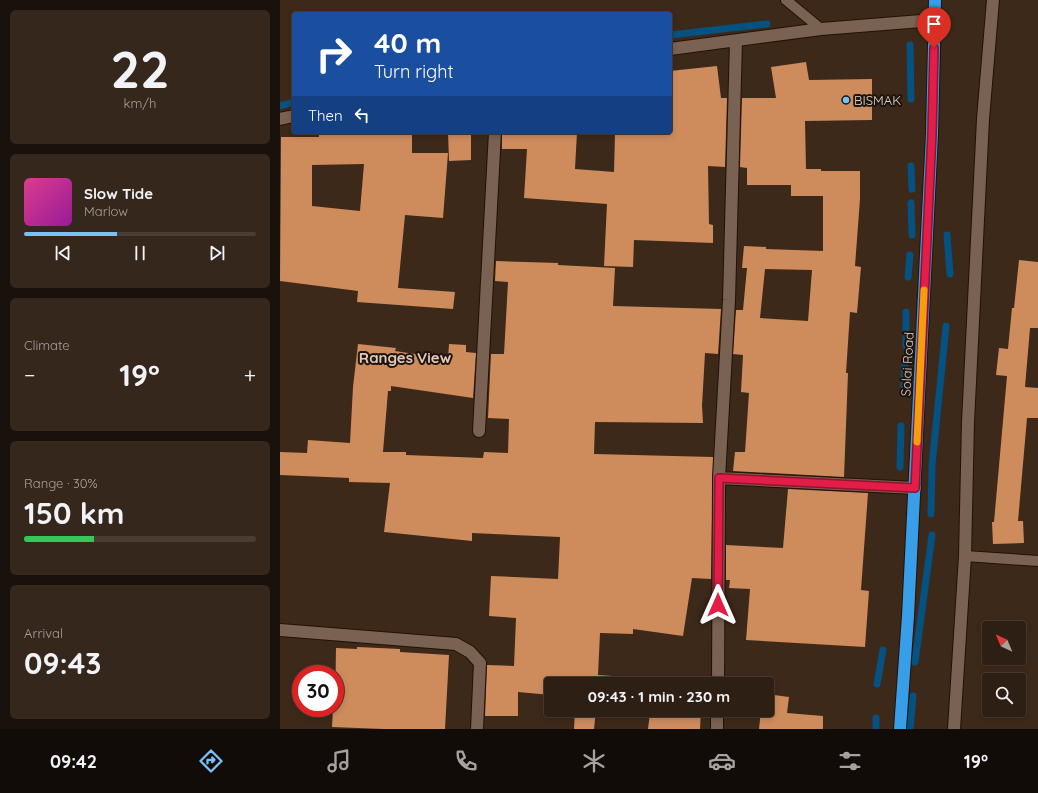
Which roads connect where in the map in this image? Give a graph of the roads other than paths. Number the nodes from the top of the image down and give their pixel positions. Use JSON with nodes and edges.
{"nodes":[{"id":1,"x":786,"y":0,"type":"edge"},
{"id":2,"x":935,"y":0,"type":"edge"},
{"id":3,"x":993,"y":0,"type":"edge"},
{"id":4,"x":934,"y":20,"type":"junction"},
{"id":5,"x":821,"y":29,"type":"junction"},
{"id":6,"x":736,"y":41,"type":"junction"},
{"id":7,"x":672,"y":48,"type":"edge"},
{"id":8,"x":292,"y":116,"type":"edge"},
{"id":9,"x":280,"y":119,"type":"edge"},
{"id":10,"x":495,"y":134,"type":"edge"},
{"id":11,"x":479,"y":431,"type":"dead end"},
{"id":12,"x":719,"y":478,"type":"junction"},
{"id":13,"x":915,"y":488,"type":"junction"},
{"id":14,"x":965,"y":556,"type":"junction"},
{"id":15,"x":1038,"y":561,"type":"edge"},
{"id":16,"x":280,"y":630,"type":"edge"},
{"id":17,"x":718,"y":677,"type":"edge"},
{"id":18,"x":717,"y":717,"type":"edge"},
{"id":19,"x":477,"y":729,"type":"edge"},
{"id":20,"x":717,"y":729,"type":"edge"},
{"id":21,"x":900,"y":729,"type":"edge"},
{"id":22,"x":954,"y":729,"type":"edge"}],
"edges":[{"from":1,"to":5,"type":"lane"},
{"from":2,"to":4,"type":"highway","name":"Solai Road"},
{"from":3,"to":14,"type":"street"},
{"from":4,"to":5,"type":"street"},
{"from":4,"to":13,"type":"highway","name":"Solai Road"},
{"from":5,"to":6,"type":"street"},
{"from":6,"to":7,"type":"street"},
{"from":6,"to":12,"type":"street"},
{"from":8,"to":9,"type":"street"},
{"from":10,"to":11,"type":"street"},
{"from":12,"to":13,"type":"street"},
{"from":12,"to":17,"type":"street"},
{"from":13,"to":21,"type":"highway","name":"Solai Road"},
{"from":14,"to":15,"type":"lane"},
{"from":14,"to":22,"type":"street"},
{"from":16,"to":19,"type":"street"},
{"from":18,"to":20,"type":"street"}]}
